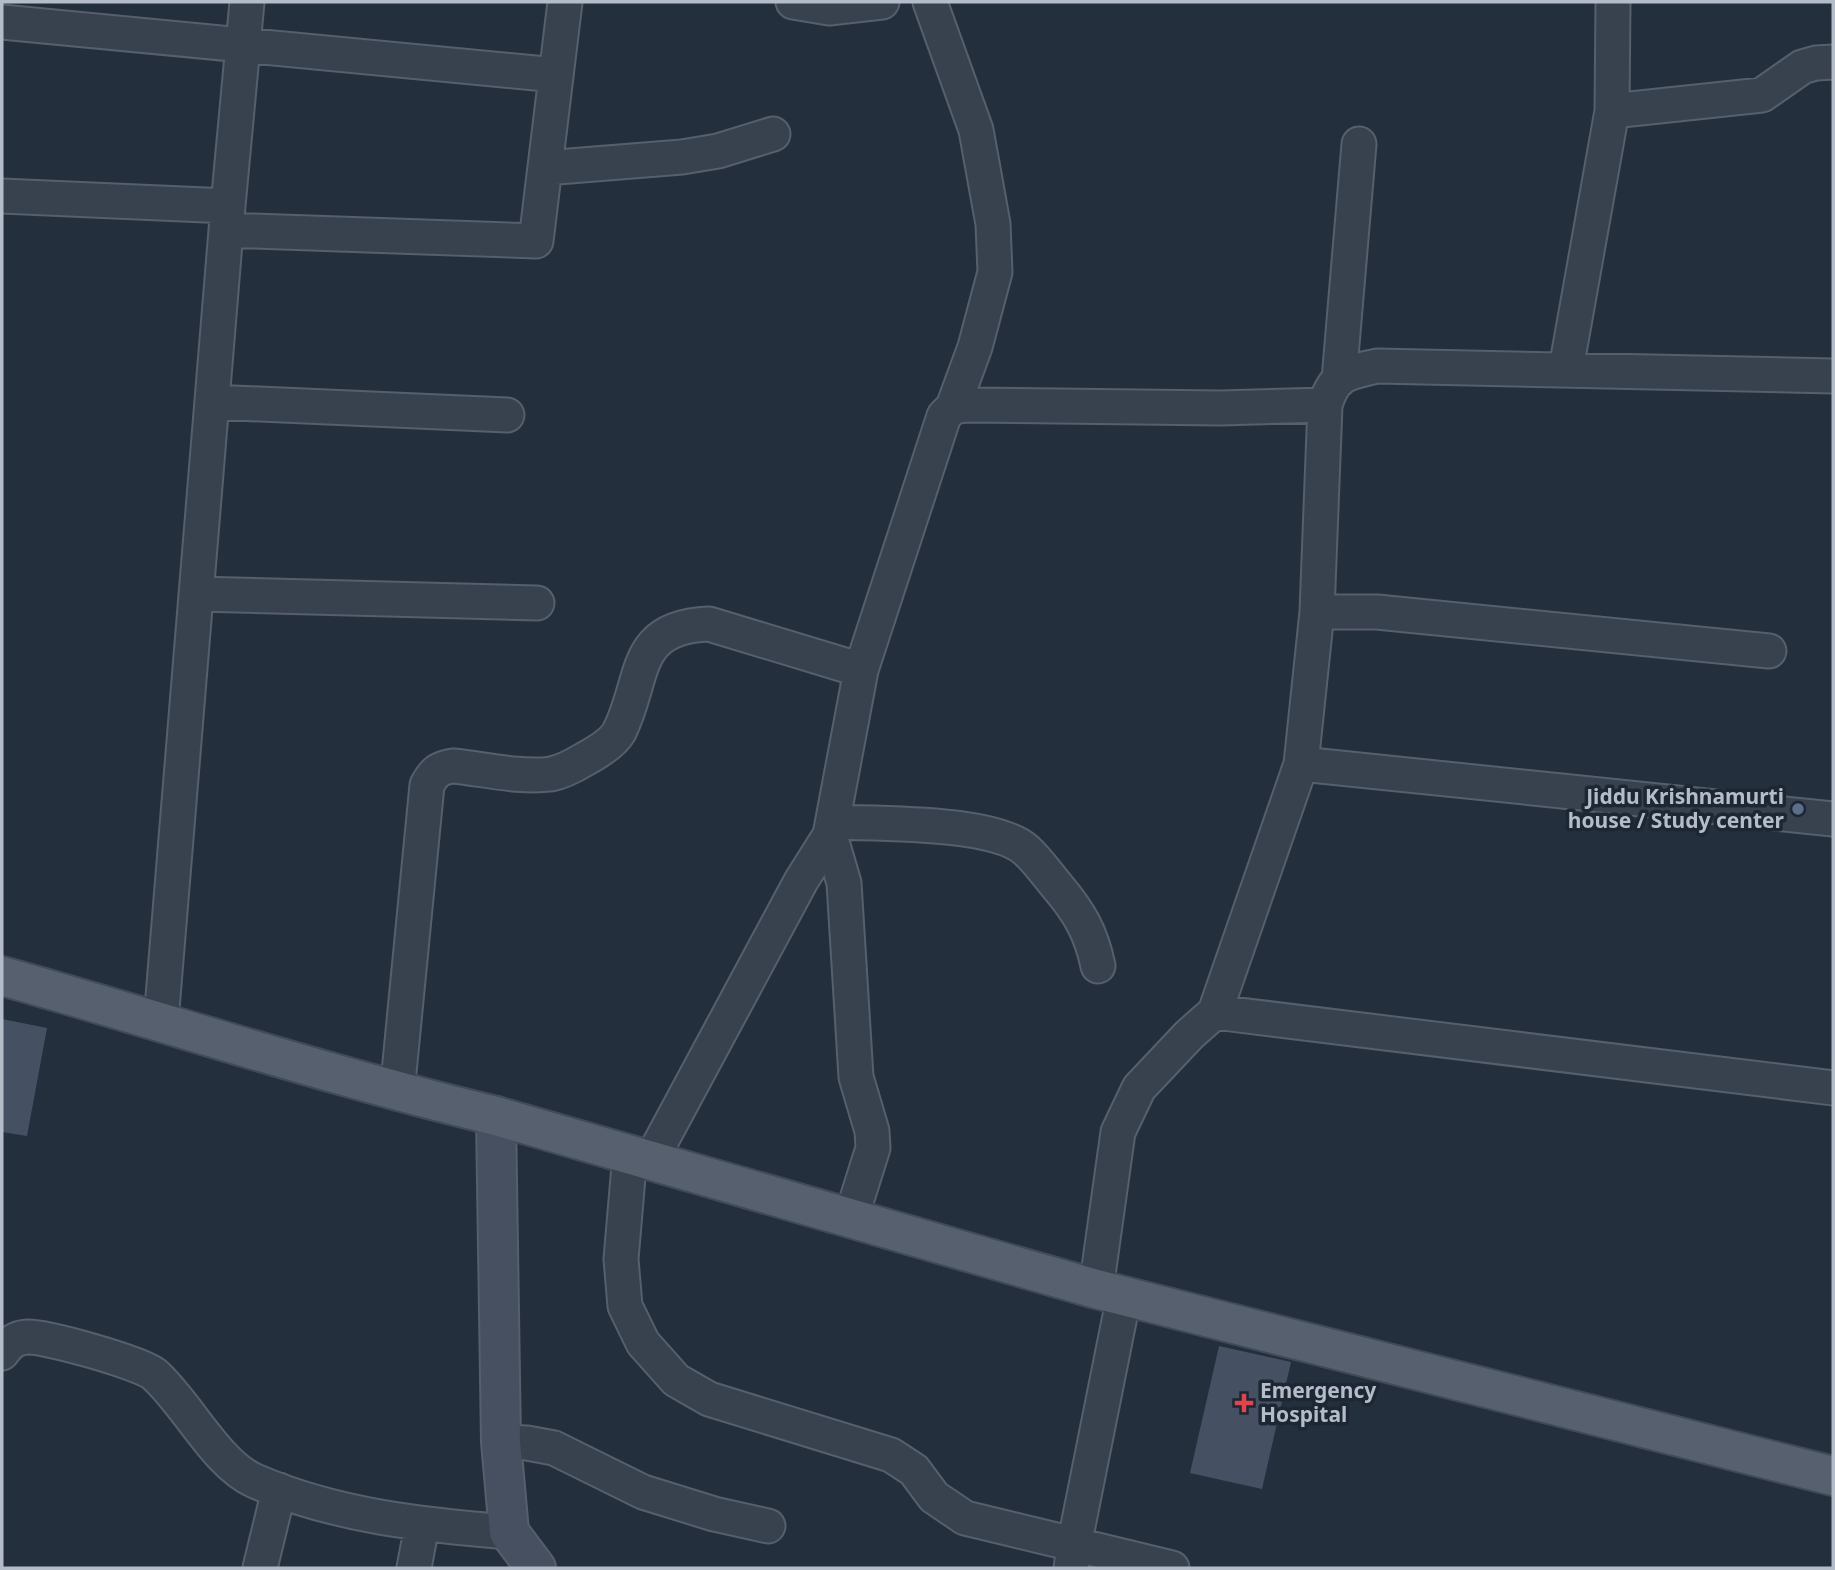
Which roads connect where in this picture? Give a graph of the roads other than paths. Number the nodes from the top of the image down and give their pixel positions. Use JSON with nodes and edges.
{"nodes":[{"id":1,"x":247,"y":2,"type":"edge"},
{"id":2,"x":565,"y":2,"type":"edge"},
{"id":3,"x":793,"y":2,"type":"edge"},
{"id":4,"x":882,"y":2,"type":"edge"},
{"id":5,"x":930,"y":2,"type":"edge"},
{"id":6,"x":1614,"y":2,"type":"edge"},
{"id":7,"x":2,"y":22,"type":"edge"},
{"id":8,"x":244,"y":47,"type":"junction"},
{"id":9,"x":1833,"y":62,"type":"edge"},
{"id":10,"x":556,"y":75,"type":"junction"},
{"id":11,"x":1612,"y":111,"type":"junction"},
{"id":12,"x":774,"y":134,"type":"dead end"},
{"id":13,"x":1359,"y":144,"type":"dead end"},
{"id":14,"x":545,"y":168,"type":"junction"},
{"id":15,"x":2,"y":196,"type":"edge"},
{"id":16,"x":227,"y":218,"type":"junction"},
{"id":17,"x":1566,"y":369,"type":"junction"},
{"id":18,"x":1833,"y":376,"type":"edge"},
{"id":19,"x":1332,"y":393,"type":"junction"},
{"id":20,"x":212,"y":402,"type":"junction"},
{"id":21,"x":953,"y":407,"type":"junction"},
{"id":22,"x":507,"y":415,"type":"dead end"},
{"id":23,"x":196,"y":594,"type":"junction"},
{"id":24,"x":537,"y":603,"type":"dead end"},
{"id":25,"x":1317,"y":611,"type":"junction"},
{"id":26,"x":1769,"y":650,"type":"dead end"},
{"id":27,"x":861,"y":670,"type":"junction"},
{"id":28,"x":1301,"y":764,"type":"junction"},
{"id":29,"x":1833,"y":819,"type":"edge"},
{"id":30,"x":831,"y":828,"type":"junction"},
{"id":31,"x":1098,"y":965,"type":"dead end"},
{"id":32,"x":2,"y":976,"type":"edge"},
{"id":33,"x":1215,"y":1012,"type":"junction"},
{"id":34,"x":161,"y":1021,"type":"junction"},
{"id":35,"x":1833,"y":1088,"type":"edge"},
{"id":36,"x":397,"y":1093,"type":"junction"},
{"id":37,"x":496,"y":1116,"type":"junction"},
{"id":38,"x":640,"y":1157,"type":"junction"},
{"id":39,"x":851,"y":1218,"type":"junction"},
{"id":40,"x":1110,"y":1292,"type":"junction"},
{"id":41,"x":5,"y":1345,"type":"edge"},
{"id":42,"x":501,"y":1442,"type":"junction"},
{"id":43,"x":1833,"y":1476,"type":"edge"},
{"id":44,"x":279,"y":1490,"type":"junction"},
{"id":45,"x":422,"y":1525,"type":"junction"},
{"id":46,"x":768,"y":1526,"type":"dead end"},
{"id":47,"x":509,"y":1532,"type":"junction"},
{"id":48,"x":1072,"y":1557,"type":"edge"},
{"id":49,"x":260,"y":1568,"type":"edge"},
{"id":50,"x":414,"y":1568,"type":"edge"},
{"id":51,"x":536,"y":1568,"type":"edge"},
{"id":52,"x":1172,"y":1568,"type":"edge"}],
"edges":[{"from":1,"to":8,"type":"street"},
{"from":2,"to":10,"type":"street"},
{"from":3,"to":4,"type":"street"},
{"from":5,"to":21,"type":"street"},
{"from":6,"to":11,"type":"street"},
{"from":7,"to":8,"type":"street"},
{"from":8,"to":10,"type":"street"},
{"from":8,"to":16,"type":"street"},
{"from":9,"to":11,"type":"street"},
{"from":10,"to":14,"type":"street"},
{"from":11,"to":17,"type":"street"},
{"from":12,"to":14,"type":"street"},
{"from":13,"to":19,"type":"street"},
{"from":14,"to":16,"type":"street"},
{"from":15,"to":16,"type":"street"},
{"from":16,"to":20,"type":"street"},
{"from":17,"to":18,"type":"street"},
{"from":17,"to":19,"type":"street"},
{"from":19,"to":21,"type":"street"},
{"from":19,"to":25,"type":"street"},
{"from":20,"to":22,"type":"street"},
{"from":20,"to":23,"type":"street"},
{"from":21,"to":27,"type":"street"},
{"from":23,"to":24,"type":"street"},
{"from":23,"to":34,"type":"street"},
{"from":25,"to":26,"type":"street"},
{"from":25,"to":28,"type":"street"},
{"from":27,"to":30,"type":"street"},
{"from":27,"to":36,"type":"street"},
{"from":28,"to":29,"type":"street"},
{"from":28,"to":33,"type":"street"},
{"from":30,"to":31,"type":"street"},
{"from":30,"to":38,"type":"street"},
{"from":30,"to":39,"type":"street"},
{"from":32,"to":34,"type":"main road"},
{"from":33,"to":35,"type":"street"},
{"from":33,"to":40,"type":"street"},
{"from":34,"to":36,"type":"main road"},
{"from":36,"to":37,"type":"main road"},
{"from":37,"to":38,"type":"main road"},
{"from":37,"to":42,"type":"street"},
{"from":38,"to":39,"type":"main road"},
{"from":38,"to":48,"type":"street"},
{"from":39,"to":40,"type":"main road"},
{"from":40,"to":43,"type":"main road"},
{"from":40,"to":48,"type":"street"},
{"from":41,"to":44,"type":"street"},
{"from":42,"to":46,"type":"street"},
{"from":42,"to":47,"type":"street"},
{"from":44,"to":45,"type":"street"},
{"from":44,"to":49,"type":"street"},
{"from":45,"to":47,"type":"street"},
{"from":45,"to":50,"type":"street"},
{"from":47,"to":51,"type":"street"},
{"from":48,"to":52,"type":"street"}]}
